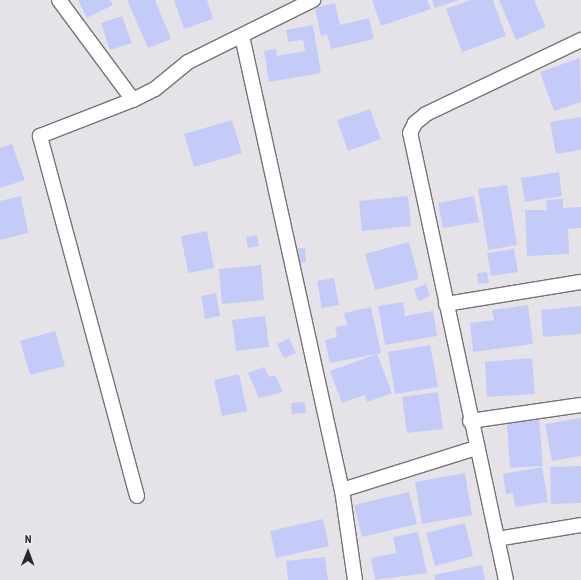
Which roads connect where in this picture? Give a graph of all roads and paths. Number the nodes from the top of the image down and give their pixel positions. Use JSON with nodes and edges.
{"nodes":[{"id":1,"x":59,"y":0,"type":"edge"},
{"id":2,"x":313,"y":0,"type":"edge"},
{"id":3,"x":242,"y":36,"type":"junction"},
{"id":4,"x":581,"y":40,"type":"edge"},
{"id":5,"x":133,"y":100,"type":"junction"},
{"id":6,"x":581,"y":282,"type":"edge"},
{"id":7,"x":446,"y":304,"type":"junction"},
{"id":8,"x":581,"y":405,"type":"edge"},
{"id":9,"x":470,"y":421,"type":"junction"},
{"id":10,"x":476,"y":448,"type":"junction"},
{"id":11,"x":342,"y":490,"type":"junction"},
{"id":12,"x":137,"y":496,"type":"dead end"},
{"id":13,"x":581,"y":525,"type":"edge"},
{"id":14,"x":497,"y":539,"type":"junction"},
{"id":15,"x":355,"y":580,"type":"edge"},
{"id":16,"x":506,"y":580,"type":"edge"}],
"edges":[{"from":1,"to":5,"type":"street"},
{"from":2,"to":3,"type":"street"},
{"from":3,"to":5,"type":"street"},
{"from":3,"to":11,"type":"street"},
{"from":4,"to":7,"type":"street"},
{"from":5,"to":12,"type":"street"},
{"from":6,"to":7,"type":"street"},
{"from":7,"to":9,"type":"street"},
{"from":8,"to":9,"type":"street"},
{"from":9,"to":10,"type":"street"},
{"from":10,"to":11,"type":"street"},
{"from":10,"to":14,"type":"street"},
{"from":11,"to":15,"type":"street"},
{"from":13,"to":14,"type":"street"},
{"from":14,"to":16,"type":"street"}]}
